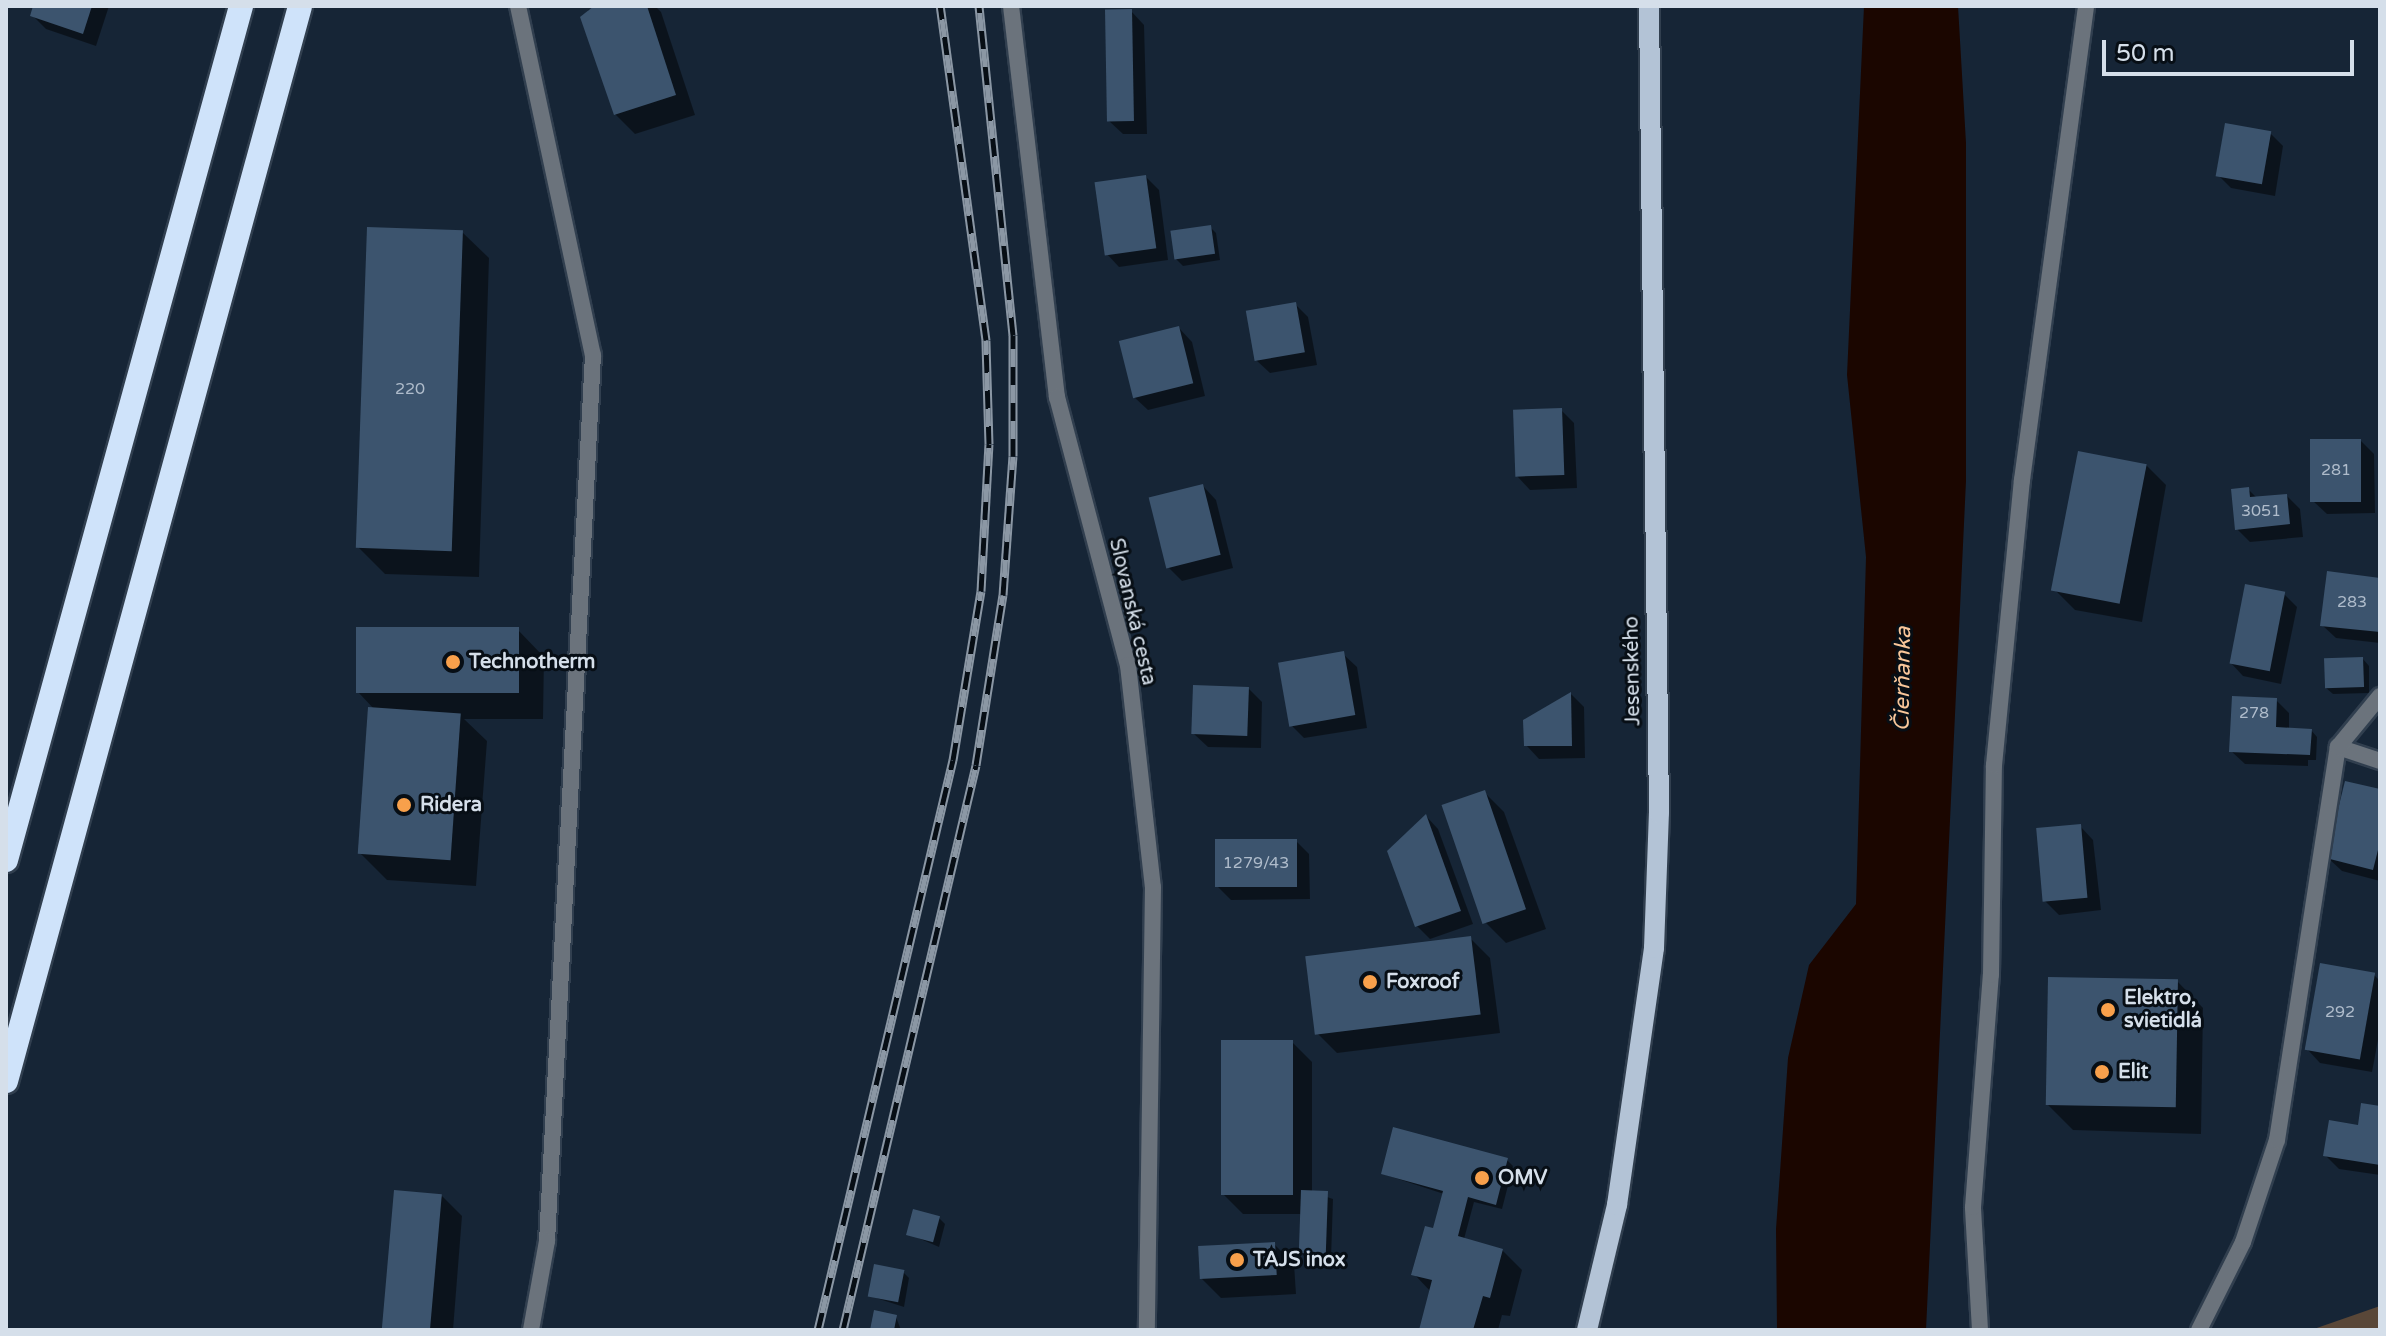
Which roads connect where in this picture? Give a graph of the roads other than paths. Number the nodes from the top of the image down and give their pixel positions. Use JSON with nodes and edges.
{"nodes":[{"id":1,"x":241,"y":6,"type":"edge"},
{"id":2,"x":300,"y":6,"type":"edge"},
{"id":3,"x":518,"y":6,"type":"edge"},
{"id":4,"x":1011,"y":6,"type":"edge"},
{"id":5,"x":1649,"y":6,"type":"edge"},
{"id":6,"x":2086,"y":6,"type":"edge"},
{"id":7,"x":2380,"y":696,"type":"edge"},
{"id":8,"x":2338,"y":747,"type":"junction"},
{"id":9,"x":2380,"y":761,"type":"edge"},
{"id":10,"x":6,"y":860,"type":"edge"},
{"id":11,"x":6,"y":1081,"type":"edge"},
{"id":12,"x":531,"y":1330,"type":"edge"},
{"id":13,"x":1147,"y":1330,"type":"edge"},
{"id":14,"x":1587,"y":1330,"type":"edge"},
{"id":15,"x":1980,"y":1330,"type":"edge"},
{"id":16,"x":2199,"y":1330,"type":"edge"}],
"edges":[{"from":1,"to":10,"type":"highway"},
{"from":2,"to":11,"type":"highway"},
{"from":3,"to":12,"type":"street"},
{"from":4,"to":13,"type":"street","name":"Slovanská cesta"},
{"from":5,"to":14,"type":"main road","name":"Jesenského"},
{"from":6,"to":15,"type":"street"},
{"from":7,"to":8,"type":"street"},
{"from":8,"to":9,"type":"street"},
{"from":8,"to":16,"type":"street"}]}
